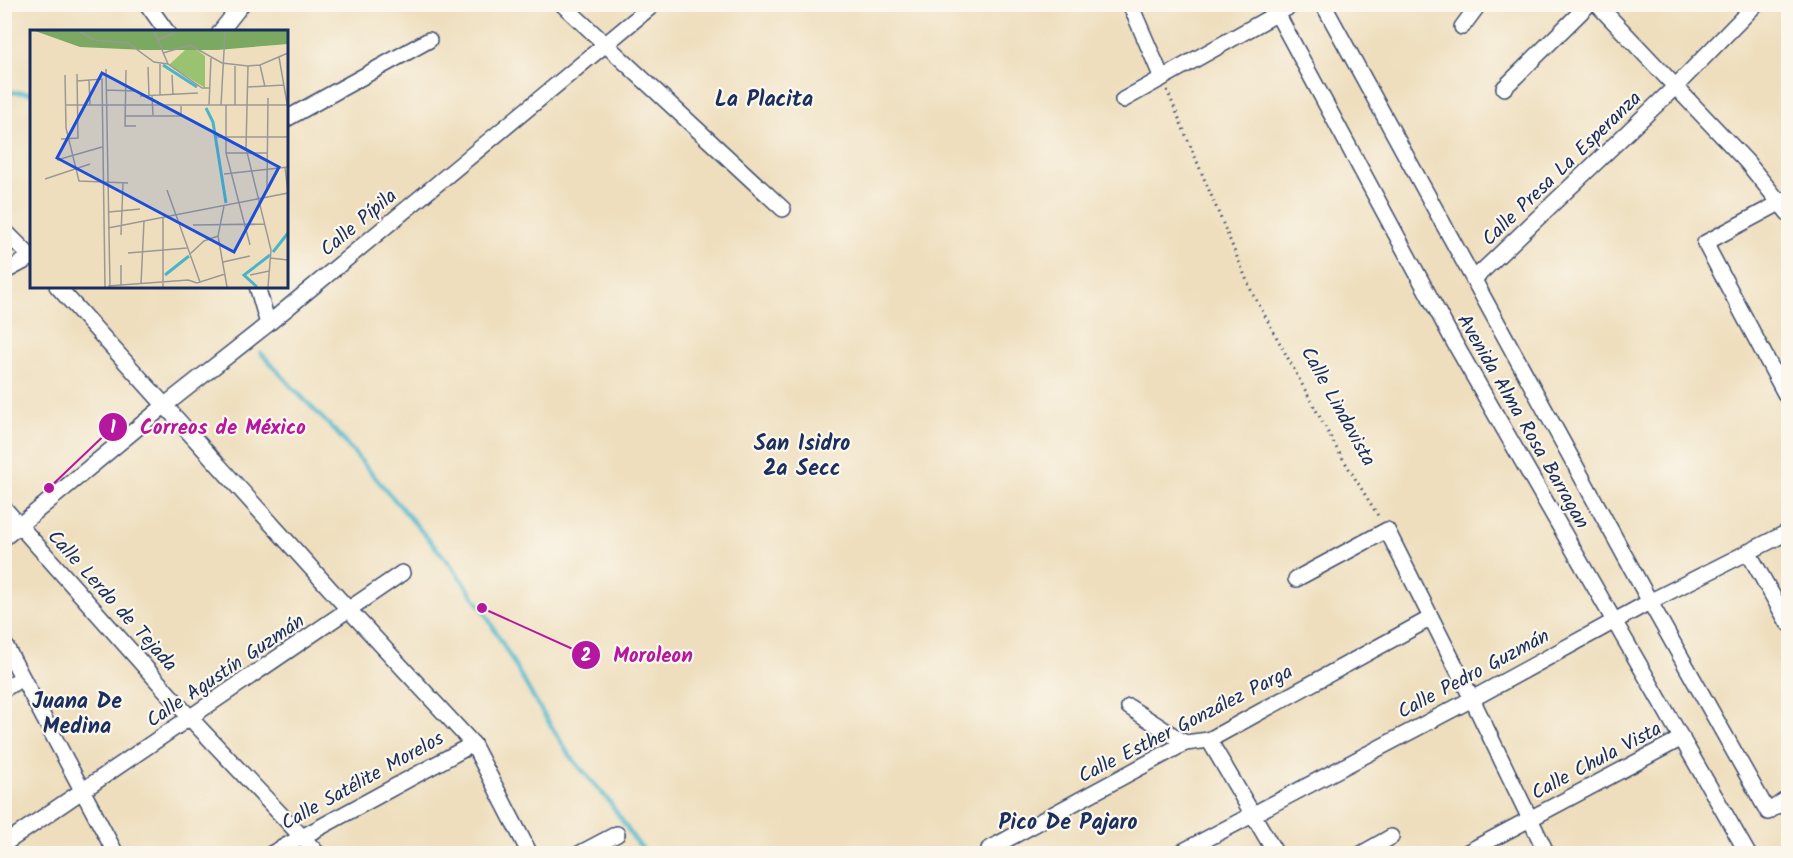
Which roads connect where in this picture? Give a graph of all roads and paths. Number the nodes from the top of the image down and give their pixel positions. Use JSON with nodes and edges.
{"nodes":[{"id":1,"x":147,"y":4,"type":"edge"},
{"id":2,"x":242,"y":4,"type":"edge"},
{"id":3,"x":562,"y":4,"type":"edge"},
{"id":4,"x":654,"y":4,"type":"edge"},
{"id":5,"x":1130,"y":4,"type":"edge"},
{"id":6,"x":1294,"y":4,"type":"edge"},
{"id":7,"x":1323,"y":4,"type":"edge"},
{"id":8,"x":1479,"y":4,"type":"edge"},
{"id":9,"x":1589,"y":4,"type":"edge"},
{"id":10,"x":1598,"y":4,"type":"edge"},
{"id":11,"x":1756,"y":4,"type":"edge"},
{"id":12,"x":1274,"y":9,"type":"edge"},
{"id":13,"x":1462,"y":27,"type":"dead end"},
{"id":14,"x":166,"y":30,"type":"edge"},
{"id":15,"x":222,"y":30,"type":"edge"},
{"id":16,"x":429,"y":40,"type":"dead end"},
{"id":17,"x":604,"y":45,"type":"junction"},
{"id":18,"x":1162,"y":78,"type":"junction"},
{"id":19,"x":1676,"y":86,"type":"junction"},
{"id":20,"x":1504,"y":88,"type":"dead end"},
{"id":21,"x":1123,"y":100,"type":"dead end"},
{"id":22,"x":288,"y":118,"type":"edge"},
{"id":23,"x":1786,"y":204,"type":"edge"},
{"id":24,"x":783,"y":209,"type":"dead end"},
{"id":25,"x":4,"y":230,"type":"edge"},
{"id":26,"x":30,"y":257,"type":"edge"},
{"id":27,"x":30,"y":259,"type":"edge"},
{"id":28,"x":4,"y":273,"type":"edge"},
{"id":29,"x":1474,"y":279,"type":"junction"},
{"id":30,"x":59,"y":288,"type":"edge"},
{"id":31,"x":258,"y":288,"type":"edge"},
{"id":32,"x":268,"y":324,"type":"junction"},
{"id":33,"x":1788,"y":399,"type":"edge"},
{"id":34,"x":164,"y":406,"type":"junction"},
{"id":35,"x":4,"y":508,"type":"edge"},
{"id":36,"x":19,"y":525,"type":"junction"},
{"id":37,"x":1387,"y":530,"type":"junction"},
{"id":38,"x":1788,"y":532,"type":"edge"},
{"id":39,"x":4,"y":538,"type":"edge"},
{"id":40,"x":1748,"y":552,"type":"junction"},
{"id":41,"x":402,"y":573,"type":"dead end"},
{"id":42,"x":1296,"y":579,"type":"dead end"},
{"id":43,"x":1650,"y":602,"type":"junction"},
{"id":44,"x":349,"y":610,"type":"junction"},
{"id":45,"x":1431,"y":618,"type":"junction"},
{"id":46,"x":1615,"y":621,"type":"junction"},
{"id":47,"x":1788,"y":623,"type":"edge"},
{"id":48,"x":4,"y":643,"type":"edge"},
{"id":49,"x":22,"y":678,"type":"junction"},
{"id":50,"x":4,"y":689,"type":"edge"},
{"id":51,"x":1472,"y":699,"type":"junction"},
{"id":52,"x":1129,"y":707,"type":"dead end"},
{"id":53,"x":191,"y":718,"type":"junction"},
{"id":54,"x":1682,"y":738,"type":"junction"},
{"id":55,"x":1209,"y":740,"type":"junction"},
{"id":56,"x":1185,"y":743,"type":"junction"},
{"id":57,"x":473,"y":744,"type":"junction"},
{"id":58,"x":83,"y":791,"type":"junction"},
{"id":59,"x":1788,"y":798,"type":"edge"},
{"id":60,"x":1253,"y":813,"type":"junction"},
{"id":61,"x":1530,"y":818,"type":"junction"},
{"id":62,"x":617,"y":834,"type":"dead end"},
{"id":63,"x":303,"y":837,"type":"junction"},
{"id":64,"x":1391,"y":837,"type":"dead end"},
{"id":65,"x":4,"y":844,"type":"edge"},
{"id":66,"x":990,"y":851,"type":"edge"},
{"id":67,"x":116,"y":854,"type":"edge"},
{"id":68,"x":272,"y":854,"type":"edge"},
{"id":69,"x":318,"y":854,"type":"edge"},
{"id":70,"x":530,"y":854,"type":"edge"},
{"id":71,"x":579,"y":854,"type":"edge"},
{"id":72,"x":1178,"y":854,"type":"edge"},
{"id":73,"x":1276,"y":854,"type":"edge"},
{"id":74,"x":1361,"y":854,"type":"edge"},
{"id":75,"x":1464,"y":854,"type":"edge"},
{"id":76,"x":1547,"y":854,"type":"edge"},
{"id":77,"x":1748,"y":854,"type":"edge"}],
"edges":[{"from":1,"to":14,"type":"street"},
{"from":2,"to":15,"type":"street"},
{"from":3,"to":17,"type":"street"},
{"from":4,"to":17,"type":"street","name":"Calle Pípila"},
{"from":5,"to":18,"type":"street"},
{"from":6,"to":12,"type":"street"},
{"from":7,"to":29,"type":"street","name":"Avenida Alma Rosa Barragan"},
{"from":8,"to":13,"type":"street"},
{"from":9,"to":20,"type":"street"},
{"from":10,"to":19,"type":"street"},
{"from":11,"to":19,"type":"street","name":"Calle Presa La Esperanza"},
{"from":12,"to":18,"type":"street"},
{"from":12,"to":46,"type":"street","name":"Avenida Alma Rosa Barragan"},
{"from":16,"to":22,"type":"street"},
{"from":17,"to":24,"type":"street"},
{"from":17,"to":32,"type":"street","name":"Calle Pípila"},
{"from":18,"to":21,"type":"street"},
{"from":18,"to":37,"type":"path","name":"Calle Lindavista"},
{"from":19,"to":23,"type":"street"},
{"from":19,"to":29,"type":"street","name":"Calle Presa La Esperanza"},
{"from":23,"to":33,"type":"street"},
{"from":25,"to":26,"type":"street"},
{"from":27,"to":28,"type":"street"},
{"from":29,"to":43,"type":"street","name":"Avenida Alma Rosa Barragan"},
{"from":30,"to":34,"type":"street"},
{"from":31,"to":32,"type":"street"},
{"from":32,"to":34,"type":"street","name":"Calle Pípila"},
{"from":34,"to":36,"type":"street","name":"Calle Pípila"},
{"from":34,"to":44,"type":"street"},
{"from":35,"to":36,"type":"street","name":"Calle Lerdo de Tejada"},
{"from":36,"to":39,"type":"street","name":"Calle Pípila"},
{"from":36,"to":53,"type":"street","name":"Calle Lerdo de Tejada"},
{"from":37,"to":42,"type":"street"},
{"from":37,"to":45,"type":"street"},
{"from":38,"to":40,"type":"street","name":"Calle Pedro Guzmán"},
{"from":40,"to":43,"type":"street","name":"Calle Pedro Guzmán"},
{"from":40,"to":47,"type":"street"},
{"from":41,"to":44,"type":"street","name":"Calle Agustín Guzmán"},
{"from":43,"to":46,"type":"street","name":"Calle Pedro Guzmán"},
{"from":43,"to":59,"type":"street","name":"Avenida Alma Rosa Barragan"},
{"from":44,"to":53,"type":"street","name":"Calle Agustín Guzmán"},
{"from":44,"to":57,"type":"street"},
{"from":45,"to":51,"type":"street"},
{"from":45,"to":55,"type":"street","name":"Calle Esther González Parga"},
{"from":46,"to":51,"type":"street","name":"Calle Pedro Guzmán"},
{"from":46,"to":54,"type":"street","name":"Avenida Alma Rosa Barragan"},
{"from":48,"to":49,"type":"street"},
{"from":49,"to":50,"type":"street"},
{"from":49,"to":58,"type":"street"},
{"from":51,"to":60,"type":"street","name":"Calle Pedro Guzmán"},
{"from":51,"to":61,"type":"street"},
{"from":52,"to":56,"type":"street"},
{"from":53,"to":58,"type":"street","name":"Calle Agustín Guzmán"},
{"from":53,"to":63,"type":"street","name":"Calle Lerdo de Tejada"},
{"from":54,"to":61,"type":"street","name":"Calle Chula Vista"},
{"from":54,"to":77,"type":"street","name":"Avenida Alma Rosa Barragan"},
{"from":55,"to":56,"type":"street","name":"Calle Esther González Parga"},
{"from":55,"to":60,"type":"street"},
{"from":56,"to":66,"type":"street","name":"Calle Esther González Parga"},
{"from":57,"to":63,"type":"street","name":"Calle Satélite Morelos"},
{"from":57,"to":70,"type":"street"},
{"from":58,"to":65,"type":"street","name":"Calle Agustín Guzmán"},
{"from":58,"to":67,"type":"street"},
{"from":60,"to":72,"type":"street","name":"Calle Pedro Guzmán"},
{"from":60,"to":73,"type":"street"},
{"from":61,"to":75,"type":"street","name":"Calle Chula Vista"},
{"from":61,"to":76,"type":"street"},
{"from":62,"to":71,"type":"street"},
{"from":63,"to":68,"type":"street","name":"Calle Satélite Morelos"},
{"from":63,"to":69,"type":"street","name":"Calle Lerdo de Tejada"},
{"from":64,"to":74,"type":"street"}]}
